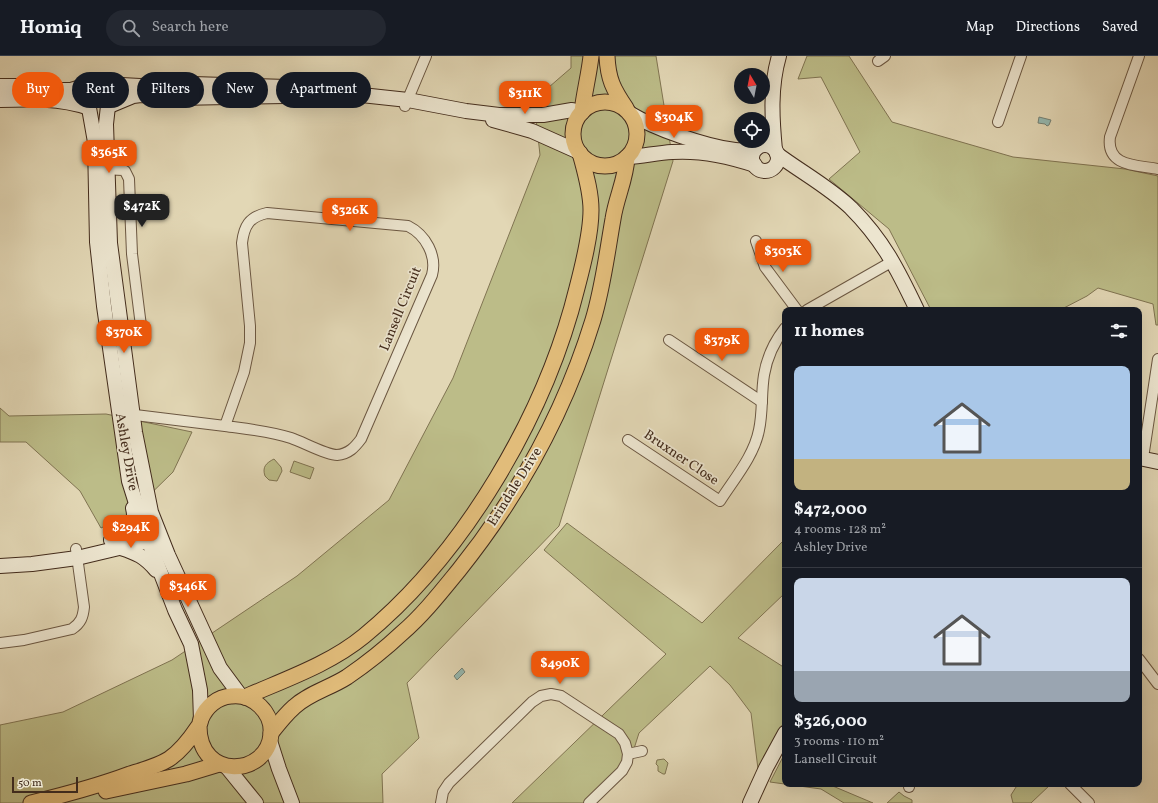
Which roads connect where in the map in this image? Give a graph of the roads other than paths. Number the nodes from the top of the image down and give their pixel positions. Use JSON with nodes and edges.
{"nodes":[{"id":1,"x":426,"y":56,"type":"edge"},
{"id":2,"x":591,"y":56,"type":"edge"},
{"id":3,"x":607,"y":56,"type":"edge"},
{"id":4,"x":779,"y":56,"type":"edge"},
{"id":5,"x":1021,"y":56,"type":"edge"},
{"id":6,"x":1139,"y":56,"type":"edge"},
{"id":7,"x":129,"y":85,"type":"edge"},
{"id":8,"x":0,"y":86,"type":"edge"},
{"id":9,"x":276,"y":88,"type":"edge"},
{"id":10,"x":72,"y":90,"type":"edge"},
{"id":11,"x":276,"y":96,"type":"edge"},
{"id":12,"x":129,"y":98,"type":"edge"},
{"id":13,"x":371,"y":99,"type":"edge"},
{"id":14,"x":0,"y":100,"type":"edge"},
{"id":15,"x":72,"y":103,"type":"edge"},
{"id":16,"x":407,"y":103,"type":"junction"},
{"id":17,"x":89,"y":108,"type":"joint"},
{"id":18,"x":106,"y":108,"type":"edge"},
{"id":19,"x":109,"y":108,"type":"edge"},
{"id":20,"x":582,"y":112,"type":"junction"},
{"id":21,"x":628,"y":112,"type":"junction"},
{"id":22,"x":772,"y":119,"type":"junction"},
{"id":23,"x":998,"y":122,"type":"dead end"},
{"id":24,"x":770,"y":128,"type":"edge"},
{"id":25,"x":770,"y":146,"type":"edge"},
{"id":26,"x":758,"y":148,"type":"joint"},
{"id":27,"x":776,"y":152,"type":"junction"},
{"id":28,"x":580,"y":153,"type":"junction"},
{"id":29,"x":627,"y":157,"type":"junction"},
{"id":30,"x":755,"y":165,"type":"junction"},
{"id":31,"x":772,"y":168,"type":"junction"},
{"id":32,"x":102,"y":169,"type":"junction"},
{"id":33,"x":1158,"y":169,"type":"edge"},
{"id":34,"x":801,"y":172,"type":"junction"},
{"id":35,"x":756,"y":242,"type":"dead end"},
{"id":36,"x":893,"y":261,"type":"junction"},
{"id":37,"x":795,"y":307,"type":"edge"},
{"id":38,"x":812,"y":307,"type":"edge"},
{"id":39,"x":916,"y":307,"type":"edge"},
{"id":40,"x":782,"y":332,"type":"edge"},
{"id":41,"x":669,"y":340,"type":"dead end"},
{"id":42,"x":115,"y":341,"type":"junction"},
{"id":43,"x":1158,"y":359,"type":"edge"},
{"id":44,"x":762,"y":402,"type":"junction"},
{"id":45,"x":126,"y":414,"type":"junction"},
{"id":46,"x":225,"y":426,"type":"junction"},
{"id":47,"x":628,"y":440,"type":"dead end"},
{"id":48,"x":1142,"y":452,"type":"edge"},
{"id":49,"x":1142,"y":458,"type":"edge"},
{"id":50,"x":1158,"y":462,"type":"edge"},
{"id":51,"x":129,"y":481,"type":"junction"},
{"id":52,"x":153,"y":535,"type":"junction"},
{"id":53,"x":116,"y":544,"type":"junction"},
{"id":54,"x":76,"y":554,"type":"junction"},
{"id":55,"x":0,"y":560,"type":"edge"},
{"id":56,"x":0,"y":566,"type":"edge"},
{"id":57,"x":163,"y":578,"type":"junction"},
{"id":58,"x":192,"y":606,"type":"junction"},
{"id":59,"x":180,"y":620,"type":"junction"},
{"id":60,"x":0,"y":643,"type":"edge"},
{"id":61,"x":1142,"y":663,"type":"edge"},
{"id":62,"x":1158,"y":684,"type":"edge"},
{"id":63,"x":242,"y":696,"type":"junction"},
{"id":64,"x":200,"y":723,"type":"junction"},
{"id":65,"x":271,"y":737,"type":"junction"},
{"id":66,"x":782,"y":739,"type":"edge"},
{"id":67,"x":642,"y":751,"type":"dead end"},
{"id":68,"x":628,"y":754,"type":"junction"},
{"id":69,"x":222,"y":765,"type":"junction"},
{"id":70,"x":1073,"y":787,"type":"edge"},
{"id":71,"x":31,"y":803,"type":"edge"},
{"id":72,"x":52,"y":803,"type":"edge"},
{"id":73,"x":256,"y":803,"type":"edge"},
{"id":74,"x":292,"y":803,"type":"edge"},
{"id":75,"x":441,"y":803,"type":"edge"},
{"id":76,"x":589,"y":803,"type":"edge"},
{"id":77,"x":750,"y":803,"type":"edge"},
{"id":78,"x":1089,"y":803,"type":"edge"}],
"edges":[{"from":1,"to":16,"type":"street"},
{"from":2,"to":20,"type":"main road"},
{"from":3,"to":21,"type":"main road"},
{"from":4,"to":22,"type":"street"},
{"from":5,"to":23,"type":"street"},
{"from":6,"to":33,"type":"street"},
{"from":7,"to":9,"type":"street"},
{"from":8,"to":10,"type":"street"},
{"from":11,"to":12,"type":"street"},
{"from":13,"to":16,"type":"street"},
{"from":14,"to":15,"type":"street"},
{"from":16,"to":20,"type":"street"},
{"from":16,"to":28,"type":"street"},
{"from":17,"to":18,"type":"street"},
{"from":17,"to":32,"type":"street","name":"Ashley Drive"},
{"from":19,"to":32,"type":"street","name":"Ashley Drive"},
{"from":20,"to":21,"type":"main road"},
{"from":20,"to":28,"type":"main road"},
{"from":21,"to":26,"type":"street"},
{"from":21,"to":29,"type":"main road"},
{"from":22,"to":24,"type":"street"},
{"from":22,"to":27,"type":"street"},
{"from":25,"to":27,"type":"street"},
{"from":26,"to":30,"type":"street"},
{"from":27,"to":31,"type":"street"},
{"from":27,"to":34,"type":"street"},
{"from":28,"to":29,"type":"main road"},
{"from":28,"to":63,"type":"main road","name":"Erindale Drive"},
{"from":29,"to":30,"type":"street"},
{"from":29,"to":65,"type":"main road","name":"Erindale Drive"},
{"from":30,"to":31,"type":"street"},
{"from":31,"to":34,"type":"street"},
{"from":32,"to":42,"type":"street","name":"Ashley Drive"},
{"from":32,"to":42,"type":"street"},
{"from":34,"to":36,"type":"street"},
{"from":35,"to":37,"type":"street"},
{"from":36,"to":38,"type":"street"},
{"from":36,"to":39,"type":"street"},
{"from":40,"to":44,"type":"street","name":"Bruxner Close"},
{"from":41,"to":44,"type":"street"},
{"from":42,"to":45,"type":"street","name":"Ashley Drive"},
{"from":43,"to":48,"type":"street"},
{"from":44,"to":47,"type":"street","name":"Bruxner Close"},
{"from":45,"to":46,"type":"street","name":"Lansell Circuit"},
{"from":45,"to":51,"type":"street","name":"Ashley Drive"},
{"from":45,"to":52,"type":"street","name":"Ashley Drive"},
{"from":46,"to":46,"type":"street","name":"Lansell Circuit"},
{"from":49,"to":50,"type":"street"},
{"from":51,"to":52,"type":"street","name":"Ashley Drive"},
{"from":51,"to":53,"type":"street"},
{"from":52,"to":53,"type":"street"},
{"from":52,"to":57,"type":"street","name":"Ashley Drive"},
{"from":52,"to":58,"type":"street","name":"Ashley Drive"},
{"from":53,"to":54,"type":"street"},
{"from":53,"to":57,"type":"street"},
{"from":54,"to":55,"type":"street"},
{"from":54,"to":56,"type":"street"},
{"from":54,"to":60,"type":"street"},
{"from":57,"to":59,"type":"street","name":"Ashley Drive"},
{"from":58,"to":59,"type":"street"},
{"from":58,"to":63,"type":"street","name":"Ashley Drive"},
{"from":59,"to":64,"type":"street","name":"Ashley Drive"},
{"from":61,"to":62,"type":"street"},
{"from":63,"to":64,"type":"main road"},
{"from":63,"to":65,"type":"main road"},
{"from":64,"to":69,"type":"main road"},
{"from":64,"to":71,"type":"main road"},
{"from":65,"to":69,"type":"main road"},
{"from":65,"to":74,"type":"street"},
{"from":66,"to":77,"type":"street"},
{"from":67,"to":68,"type":"street"},
{"from":68,"to":75,"type":"street"},
{"from":68,"to":76,"type":"street"},
{"from":69,"to":72,"type":"main road"},
{"from":69,"to":73,"type":"street"},
{"from":70,"to":78,"type":"street"}]}
